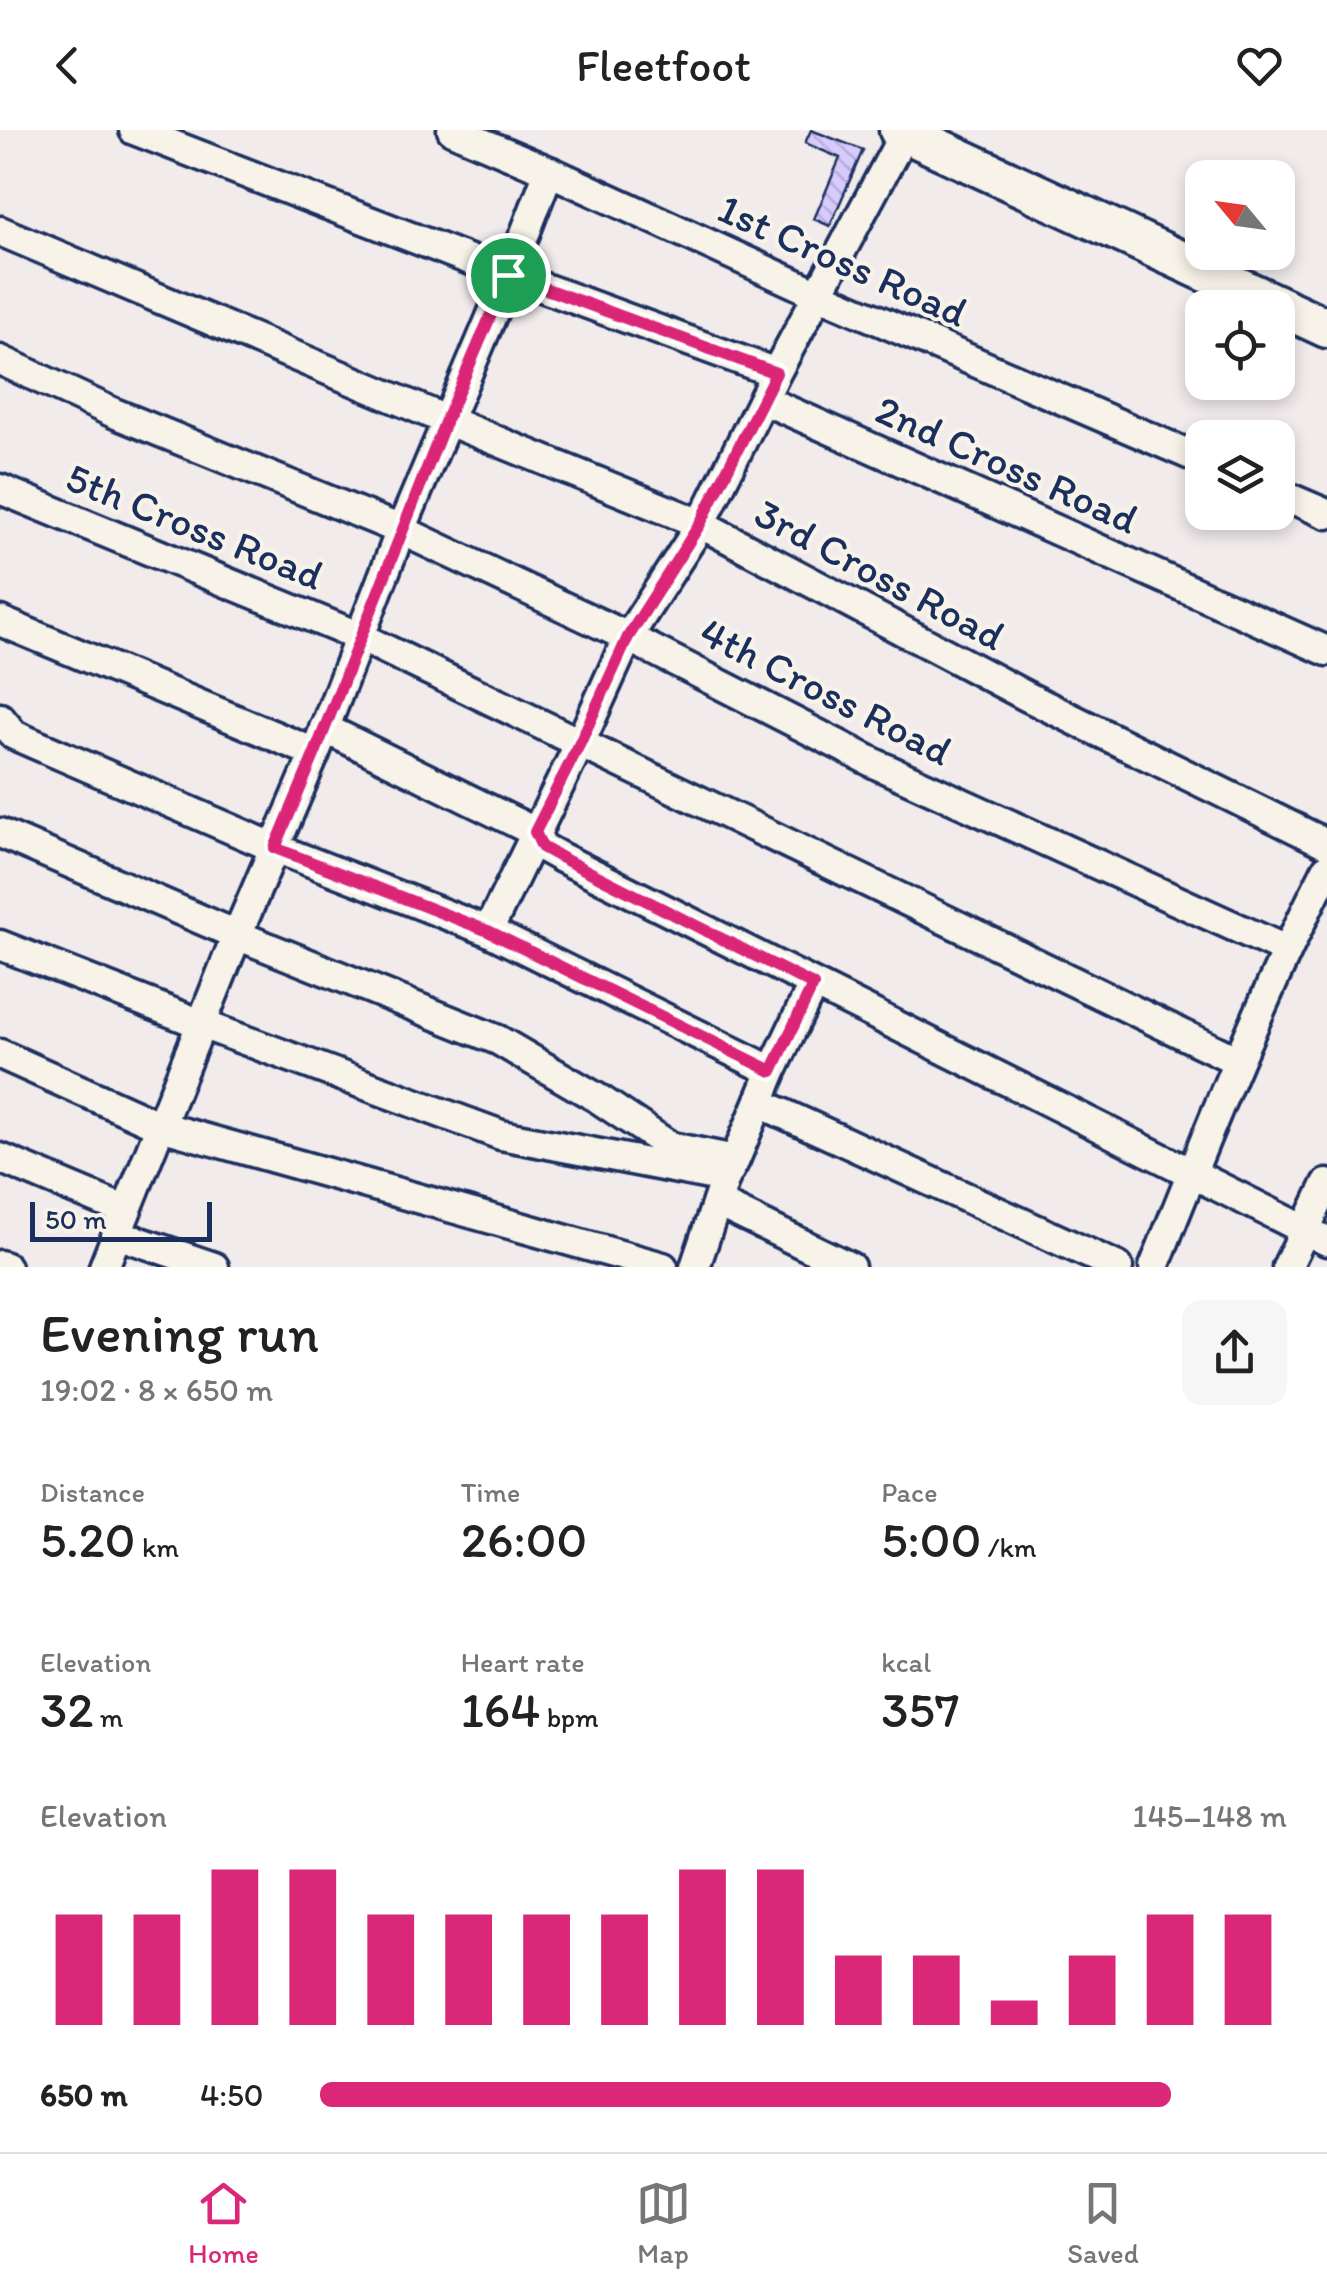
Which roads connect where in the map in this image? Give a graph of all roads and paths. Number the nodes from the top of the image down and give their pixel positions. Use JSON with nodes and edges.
{"nodes":[{"id":1,"x":134,"y":130,"type":"edge"},
{"id":2,"x":452,"y":130,"type":"edge"},
{"id":3,"x":903,"y":131,"type":"edge"},
{"id":4,"x":549,"y":172,"type":"junction"},
{"id":5,"x":0,"y":230,"type":"edge"},
{"id":6,"x":508,"y":275,"type":"junction"},
{"id":7,"x":818,"y":294,"type":"junction"},
{"id":8,"x":1327,"y":328,"type":"edge"},
{"id":9,"x":0,"y":360,"type":"edge"},
{"id":10,"x":776,"y":373,"type":"junction"},
{"id":11,"x":764,"y":400,"type":"junction"},
{"id":12,"x":446,"y":420,"type":"junction"},
{"id":13,"x":1185,"y":453,"type":"edge"},
{"id":14,"x":0,"y":488,"type":"edge"},
{"id":15,"x":1295,"y":500,"type":"edge"},
{"id":16,"x":1327,"y":514,"type":"edge"},
{"id":17,"x":700,"y":524,"type":"junction"},
{"id":18,"x":401,"y":530,"type":"junction"},
{"id":19,"x":0,"y":621,"type":"edge"},
{"id":20,"x":360,"y":637,"type":"junction"},
{"id":21,"x":628,"y":637,"type":"junction"},
{"id":22,"x":1327,"y":651,"type":"edge"},
{"id":23,"x":0,"y":718,"type":"edge"},
{"id":24,"x":320,"y":741,"type":"junction"},
{"id":25,"x":580,"y":743,"type":"junction"},
{"id":26,"x":535,"y":832,"type":"junction"},
{"id":27,"x":0,"y":833,"type":"edge"},
{"id":28,"x":1327,"y":844,"type":"edge"},
{"id":29,"x":275,"y":848,"type":"junction"},
{"id":30,"x":1327,"y":868,"type":"edge"},
{"id":31,"x":488,"y":931,"type":"junction"},
{"id":32,"x":237,"y":934,"type":"junction"},
{"id":33,"x":0,"y":945,"type":"edge"},
{"id":34,"x":1286,"y":950,"type":"junction"},
{"id":35,"x":813,"y":985,"type":"junction"},
{"id":36,"x":201,"y":1024,"type":"junction"},
{"id":37,"x":0,"y":1054,"type":"edge"},
{"id":38,"x":1238,"y":1060,"type":"junction"},
{"id":39,"x":772,"y":1071,"type":"junction"},
{"id":40,"x":760,"y":1103,"type":"junction"},
{"id":41,"x":160,"y":1126,"type":"junction"},
{"id":42,"x":0,"y":1158,"type":"edge"},
{"id":43,"x":1192,"y":1172,"type":"junction"},
{"id":44,"x":726,"y":1180,"type":"junction"},
{"id":45,"x":1327,"y":1184,"type":"edge"},
{"id":46,"x":121,"y":1222,"type":"junction"},
{"id":47,"x":1316,"y":1235,"type":"edge"},
{"id":48,"x":104,"y":1267,"type":"edge"},
{"id":49,"x":214,"y":1267,"type":"edge"},
{"id":50,"x":664,"y":1267,"type":"edge"},
{"id":51,"x":694,"y":1267,"type":"edge"},
{"id":52,"x":850,"y":1267,"type":"edge"},
{"id":53,"x":1118,"y":1267,"type":"edge"},
{"id":54,"x":1154,"y":1267,"type":"edge"},
{"id":55,"x":1286,"y":1267,"type":"edge"}],
"edges":[{"from":1,"to":6,"type":"street"},
{"from":2,"to":4,"type":"street","name":"1st Cross Road"},
{"from":3,"to":7,"type":"street"},
{"from":3,"to":8,"type":"street"},
{"from":4,"to":6,"type":"street"},
{"from":4,"to":7,"type":"street","name":"1st Cross Road"},
{"from":5,"to":12,"type":"street","name":"3rd Cross Road"},
{"from":6,"to":10,"type":"street"},
{"from":6,"to":12,"type":"street"},
{"from":7,"to":10,"type":"street"},
{"from":7,"to":13,"type":"street","name":"1st Cross Road"},
{"from":9,"to":18,"type":"street","name":"4th Cross Road"},
{"from":10,"to":11,"type":"street"},
{"from":11,"to":17,"type":"street"},
{"from":11,"to":22,"type":"street","name":"2nd Cross Road"},
{"from":12,"to":17,"type":"street","name":"3rd Cross Road"},
{"from":12,"to":18,"type":"street"},
{"from":14,"to":20,"type":"street","name":"5th Cross Road"},
{"from":15,"to":16,"type":"street"},
{"from":17,"to":21,"type":"street"},
{"from":17,"to":28,"type":"street","name":"3rd Cross Road"},
{"from":18,"to":20,"type":"street"},
{"from":18,"to":21,"type":"street","name":"4th Cross Road"},
{"from":19,"to":24,"type":"street"},
{"from":20,"to":24,"type":"street"},
{"from":20,"to":25,"type":"street","name":"5th Cross Road"},
{"from":21,"to":25,"type":"street"},
{"from":21,"to":34,"type":"street","name":"4th Cross Road"},
{"from":23,"to":29,"type":"street"},
{"from":24,"to":26,"type":"street"},
{"from":24,"to":29,"type":"street"},
{"from":25,"to":26,"type":"street"},
{"from":25,"to":38,"type":"street","name":"5th Cross Road"},
{"from":26,"to":31,"type":"street"},
{"from":26,"to":35,"type":"street"},
{"from":27,"to":32,"type":"street"},
{"from":29,"to":31,"type":"street"},
{"from":29,"to":32,"type":"street"},
{"from":30,"to":34,"type":"street"},
{"from":31,"to":39,"type":"street"},
{"from":32,"to":36,"type":"street"},
{"from":32,"to":44,"type":"street"},
{"from":33,"to":36,"type":"street"},
{"from":34,"to":38,"type":"street"},
{"from":35,"to":39,"type":"street"},
{"from":35,"to":43,"type":"street"},
{"from":36,"to":41,"type":"street"},
{"from":36,"to":44,"type":"street"},
{"from":37,"to":41,"type":"street"},
{"from":38,"to":43,"type":"street"},
{"from":39,"to":40,"type":"street"},
{"from":40,"to":44,"type":"street"},
{"from":40,"to":53,"type":"street"},
{"from":41,"to":46,"type":"street"},
{"from":41,"to":50,"type":"street"},
{"from":42,"to":46,"type":"street"},
{"from":43,"to":47,"type":"street"},
{"from":43,"to":54,"type":"street"},
{"from":44,"to":51,"type":"street"},
{"from":44,"to":52,"type":"street"},
{"from":45,"to":47,"type":"street"},
{"from":46,"to":48,"type":"street"},
{"from":46,"to":49,"type":"street"},
{"from":47,"to":55,"type":"street"}]}
